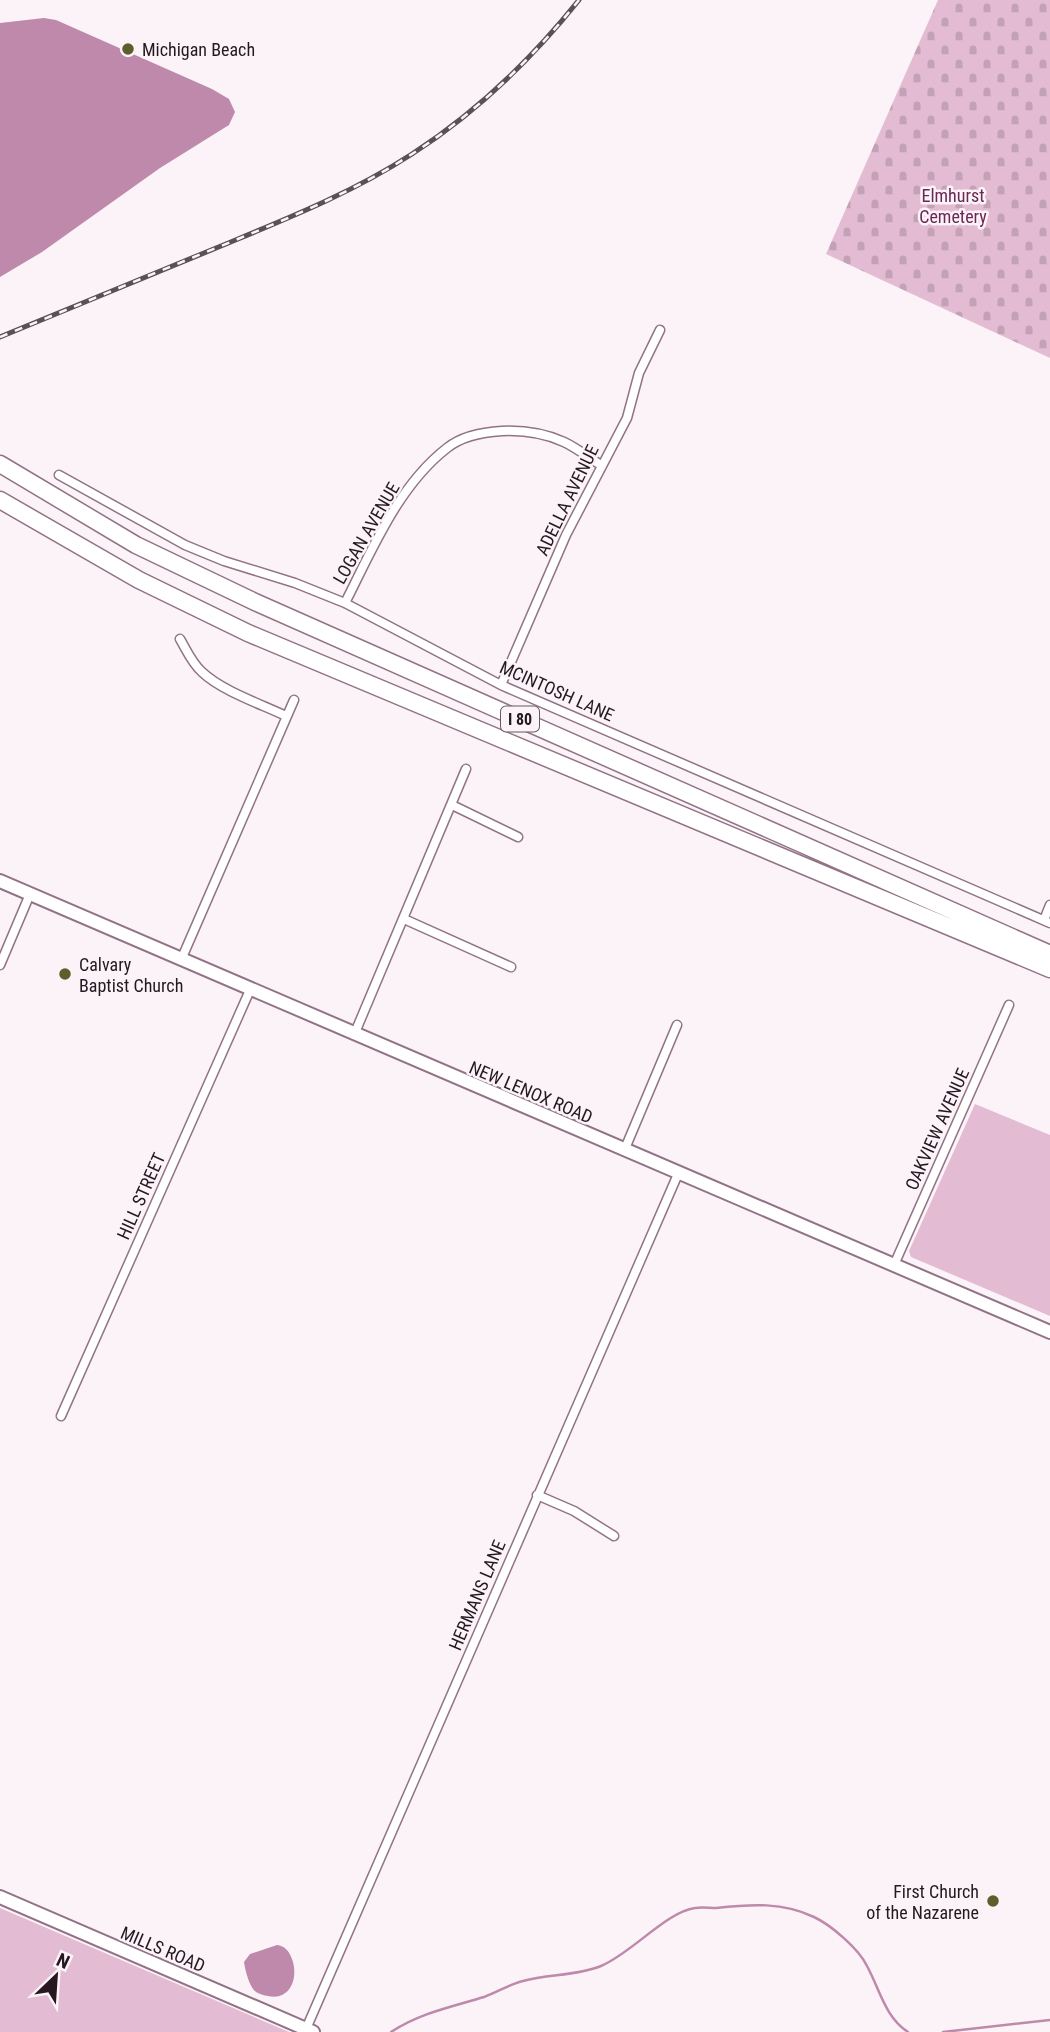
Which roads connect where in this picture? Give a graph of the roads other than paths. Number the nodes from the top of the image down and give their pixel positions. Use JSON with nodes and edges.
{"nodes":[{"id":1,"x":660,"y":330,"type":"dead end"},
{"id":2,"x":0,"y":464,"type":"edge"},
{"id":3,"x":601,"y":465,"type":"junction"},
{"id":4,"x":59,"y":475,"type":"dead end"},
{"id":5,"x":0,"y":500,"type":"edge"},
{"id":6,"x":345,"y":603,"type":"junction"},
{"id":7,"x":180,"y":639,"type":"dead end"},
{"id":8,"x":501,"y":684,"type":"junction"},
{"id":9,"x":294,"y":700,"type":"dead end"},
{"id":10,"x":286,"y":716,"type":"junction"},
{"id":11,"x":466,"y":769,"type":"dead end"},
{"id":12,"x":452,"y":805,"type":"junction"},
{"id":13,"x":518,"y":837,"type":"dead end"},
{"id":14,"x":0,"y":881,"type":"edge"},
{"id":15,"x":30,"y":894,"type":"junction"},
{"id":16,"x":1050,"y":905,"type":"edge"},
{"id":17,"x":404,"y":919,"type":"junction"},
{"id":18,"x":1047,"y":921,"type":"edge"},
{"id":19,"x":1050,"y":954,"type":"edge"},
{"id":20,"x":181,"y":960,"type":"junction"},
{"id":21,"x":0,"y":965,"type":"edge"},
{"id":22,"x":511,"y":967,"type":"dead end"},
{"id":23,"x":1050,"y":970,"type":"edge"},
{"id":24,"x":250,"y":990,"type":"junction"},
{"id":25,"x":1009,"y":1005,"type":"dead end"},
{"id":26,"x":677,"y":1025,"type":"dead end"},
{"id":27,"x":354,"y":1035,"type":"junction"},
{"id":28,"x":624,"y":1151,"type":"junction"},
{"id":29,"x":678,"y":1174,"type":"junction"},
{"id":30,"x":894,"y":1265,"type":"junction"},
{"id":31,"x":1050,"y":1332,"type":"edge"},
{"id":32,"x":61,"y":1416,"type":"dead end"},
{"id":33,"x":537,"y":1494,"type":"junction"},
{"id":34,"x":614,"y":1536,"type":"dead end"},
{"id":35,"x":0,"y":1897,"type":"edge"},
{"id":36,"x":309,"y":2030,"type":"edge"}],
"edges":[{"from":1,"to":3,"type":"street","name":"ADELLA AVENUE"},
{"from":2,"to":19,"type":"highway","number":"I 80"},
{"from":3,"to":6,"type":"street","name":"LOGAN AVENUE"},
{"from":3,"to":8,"type":"street","name":"ADELLA AVENUE"},
{"from":4,"to":6,"type":"street","name":"MCINTOSH LANE"},
{"from":5,"to":23,"type":"highway","number":"I 80"},
{"from":6,"to":8,"type":"street","name":"MCINTOSH LANE"},
{"from":7,"to":10,"type":"street"},
{"from":8,"to":18,"type":"street","name":"MCINTOSH LANE"},
{"from":9,"to":10,"type":"street"},
{"from":10,"to":20,"type":"street"},
{"from":11,"to":12,"type":"street"},
{"from":12,"to":13,"type":"street"},
{"from":12,"to":17,"type":"street"},
{"from":14,"to":15,"type":"street","name":"NEW LENOX ROAD"},
{"from":15,"to":20,"type":"street","name":"NEW LENOX ROAD"},
{"from":15,"to":21,"type":"street"},
{"from":16,"to":18,"type":"street"},
{"from":17,"to":22,"type":"street"},
{"from":17,"to":27,"type":"street"},
{"from":20,"to":24,"type":"street","name":"NEW LENOX ROAD"},
{"from":24,"to":27,"type":"street","name":"NEW LENOX ROAD"},
{"from":24,"to":32,"type":"street","name":"HILL STREET"},
{"from":25,"to":30,"type":"street","name":"OAKVIEW AVENUE"},
{"from":26,"to":28,"type":"street"},
{"from":27,"to":28,"type":"street","name":"NEW LENOX ROAD"},
{"from":28,"to":29,"type":"street","name":"NEW LENOX ROAD"},
{"from":29,"to":30,"type":"street","name":"NEW LENOX ROAD"},
{"from":29,"to":33,"type":"street","name":"HERMANS LANE"},
{"from":30,"to":31,"type":"street","name":"NEW LENOX ROAD"},
{"from":33,"to":34,"type":"street"},
{"from":33,"to":36,"type":"street","name":"HERMANS LANE"},
{"from":35,"to":36,"type":"street","name":"MILLS ROAD"}]}
